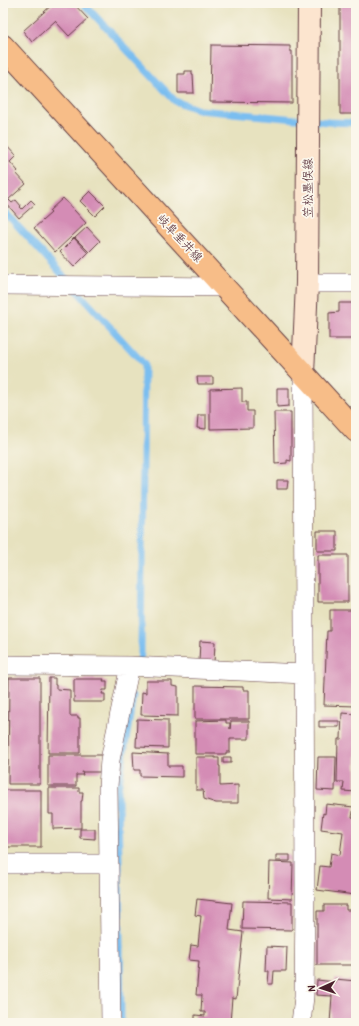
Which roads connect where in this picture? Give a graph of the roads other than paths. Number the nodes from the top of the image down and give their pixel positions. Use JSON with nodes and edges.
{"nodes":[{"id":1,"x":309,"y":3,"type":"edge"},
{"id":2,"x":3,"y":46,"type":"edge"},
{"id":3,"x":307,"y":283,"type":"junction"},
{"id":4,"x":356,"y":283,"type":"edge"},
{"id":5,"x":3,"y":285,"type":"edge"},
{"id":6,"x":225,"y":287,"type":"junction"},
{"id":7,"x":303,"y":374,"type":"junction"},
{"id":8,"x":356,"y":431,"type":"edge"},
{"id":9,"x":3,"y":665,"type":"edge"},
{"id":10,"x":130,"y":666,"type":"junction"},
{"id":11,"x":304,"y":674,"type":"junction"},
{"id":12,"x":3,"y":864,"type":"edge"},
{"id":13,"x":108,"y":864,"type":"junction"},
{"id":14,"x":111,"y":1023,"type":"edge"},
{"id":15,"x":300,"y":1023,"type":"edge"}],
"edges":[{"from":1,"to":3,"type":"main road","name":"笠松墨俣線"},
{"from":2,"to":6,"type":"main road","name":"岐阜垂井線"},
{"from":3,"to":4,"type":"street"},
{"from":3,"to":7,"type":"main road","name":"笠松墨俣線"},
{"from":5,"to":6,"type":"street"},
{"from":6,"to":7,"type":"main road","name":"岐阜垂井線"},
{"from":7,"to":8,"type":"main road","name":"岐阜垂井線"},
{"from":7,"to":11,"type":"street"},
{"from":9,"to":10,"type":"street"},
{"from":10,"to":11,"type":"street"},
{"from":10,"to":13,"type":"street"},
{"from":11,"to":15,"type":"street"},
{"from":12,"to":13,"type":"street"},
{"from":13,"to":14,"type":"street"}]}
